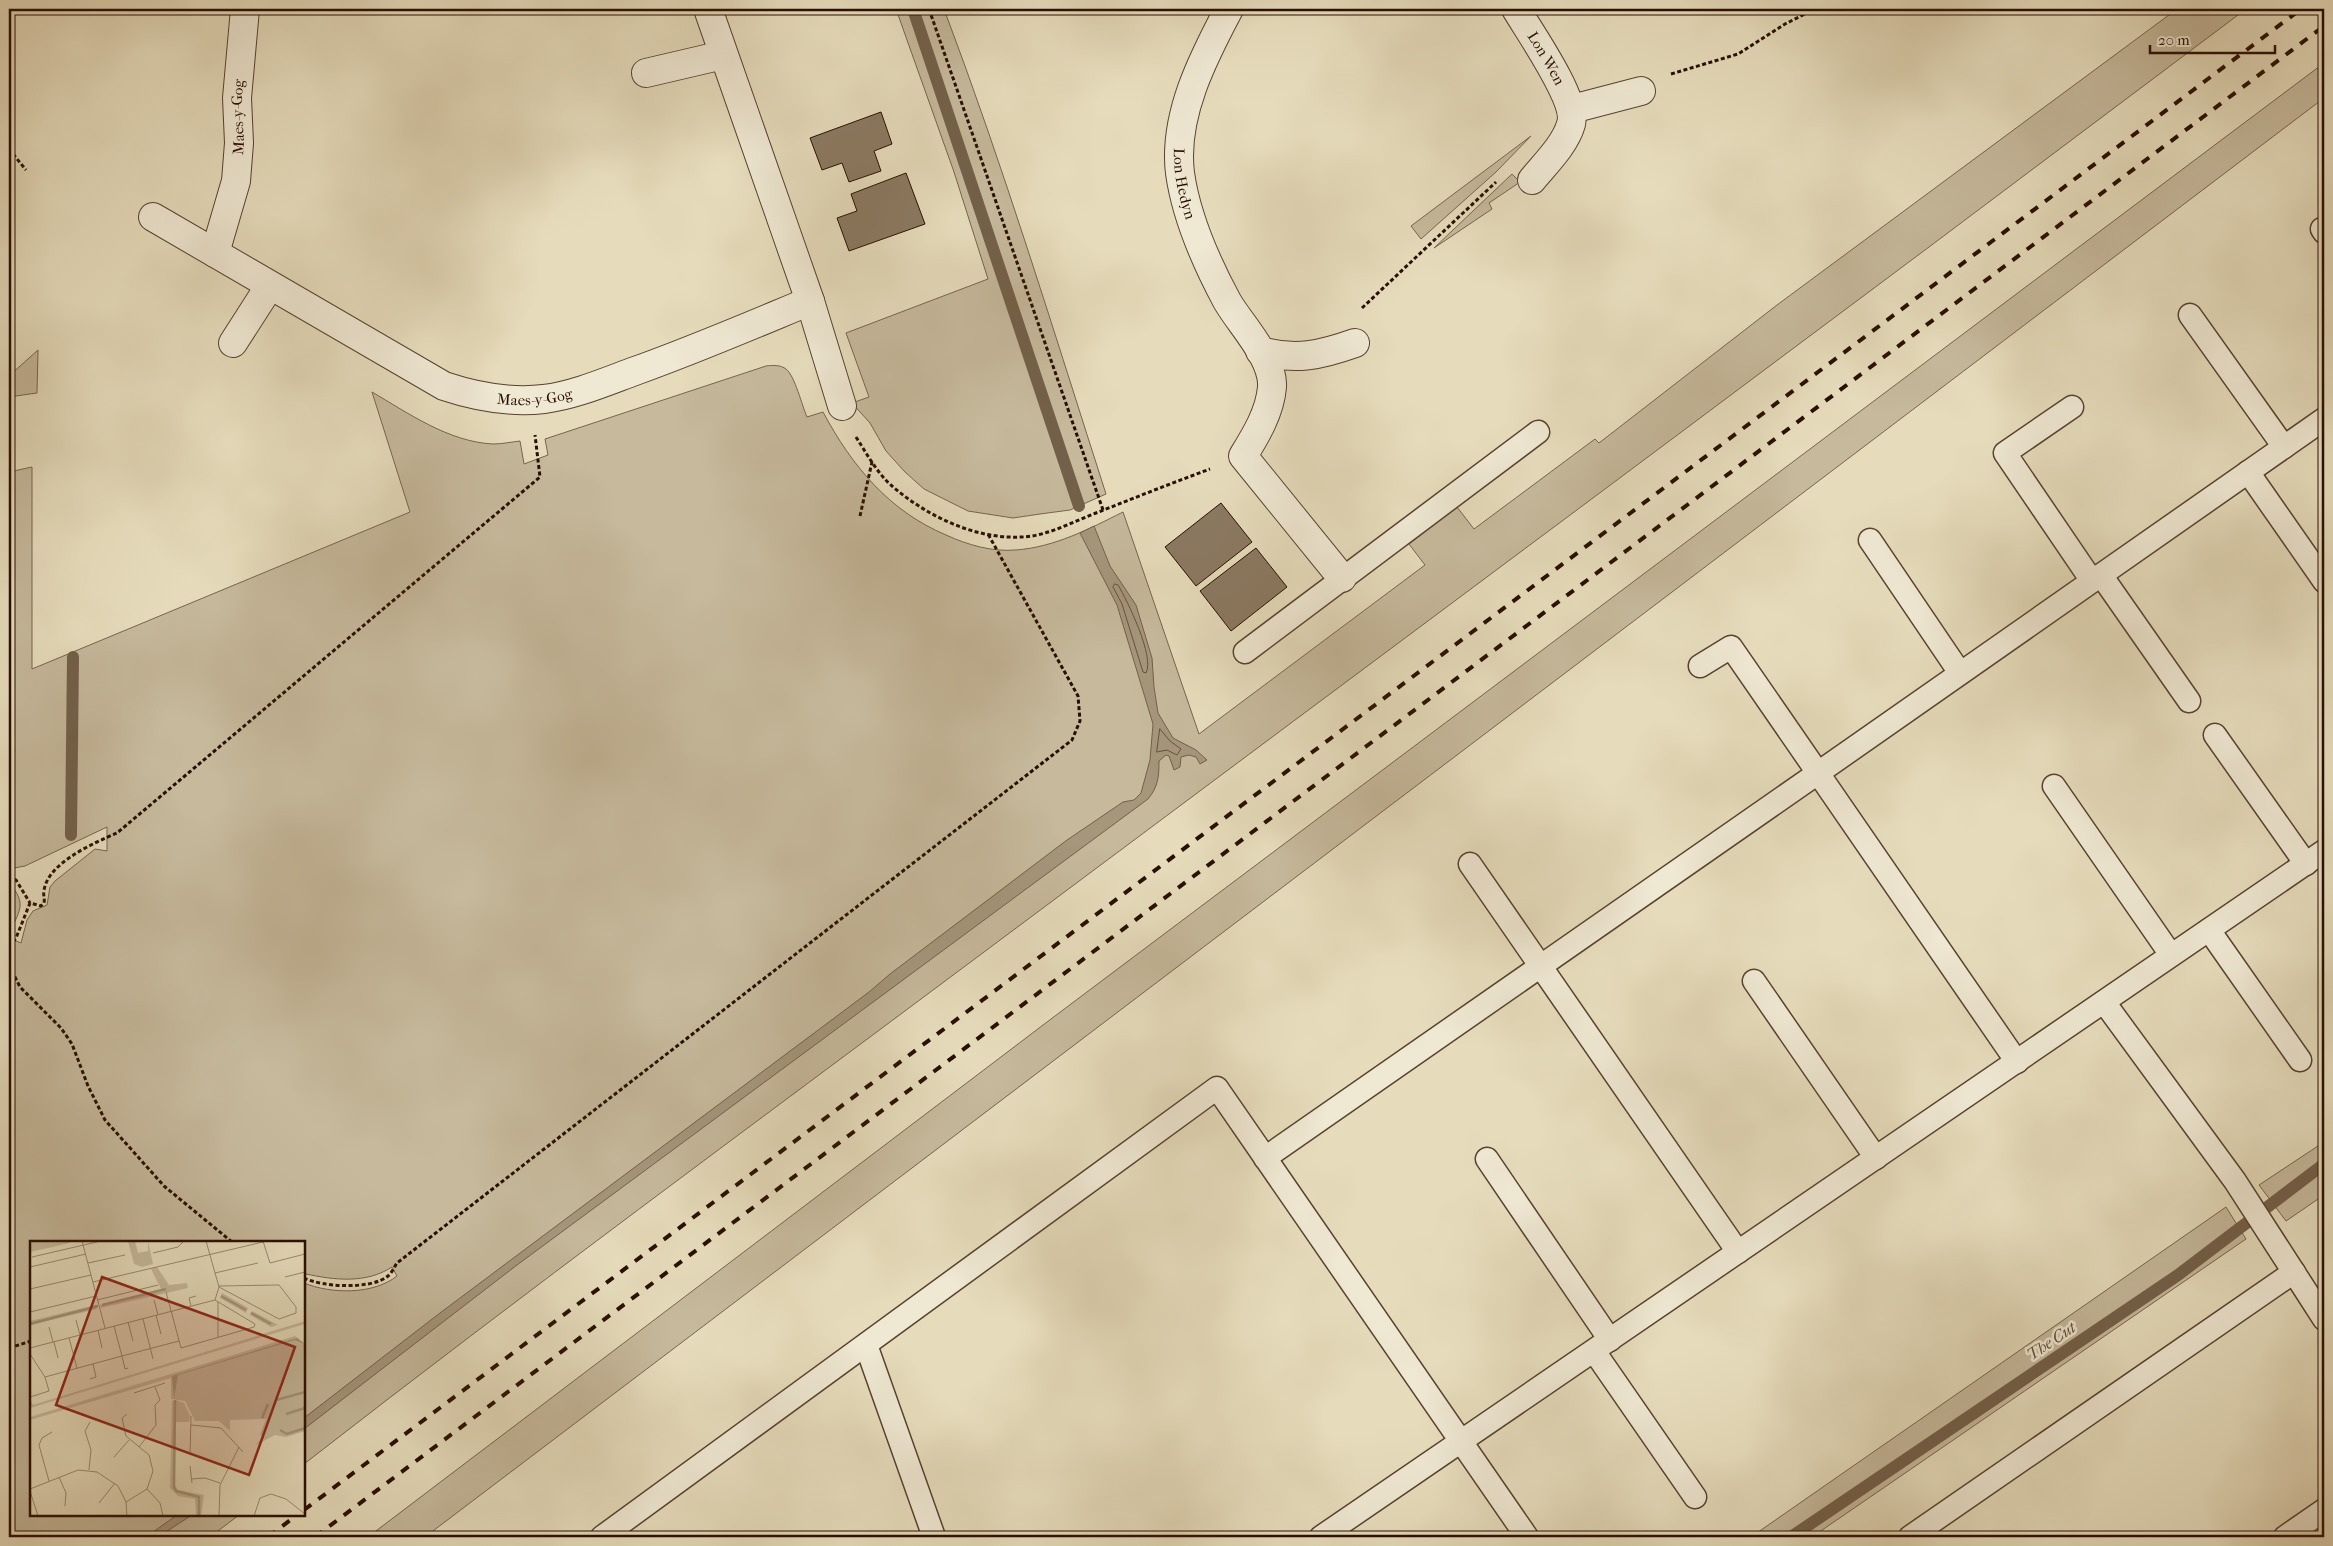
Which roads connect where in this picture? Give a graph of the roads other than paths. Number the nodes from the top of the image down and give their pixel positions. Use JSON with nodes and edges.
{"nodes":[{"id":1,"x":245,"y":9,"type":"edge"},
{"id":2,"x":708,"y":9,"type":"edge"},
{"id":3,"x":1229,"y":9,"type":"edge"},
{"id":4,"x":1516,"y":9,"type":"edge"},
{"id":5,"x":723,"y":54,"type":"junction"},
{"id":6,"x":646,"y":73,"type":"dead end"},
{"id":7,"x":1642,"y":91,"type":"road end"},
{"id":8,"x":1572,"y":109,"type":"junction"},
{"id":9,"x":1532,"y":180,"type":"road end"},
{"id":10,"x":153,"y":217,"type":"dead end"},
{"id":11,"x":215,"y":252,"type":"junction"},
{"id":12,"x":269,"y":287,"type":"junction"},
{"id":13,"x":810,"y":301,"type":"junction"},
{"id":14,"x":2190,"y":315,"type":"dead end"},
{"id":15,"x":233,"y":343,"type":"dead end"},
{"id":16,"x":1355,"y":343,"type":"road end"},
{"id":17,"x":1260,"y":351,"type":"junction"},
{"id":18,"x":842,"y":406,"type":"road end"},
{"id":19,"x":2072,"y":408,"type":"dead end"},
{"id":20,"x":2324,"y":419,"type":"edge"},
{"id":21,"x":1538,"y":432,"type":"dead end"},
{"id":22,"x":2284,"y":447,"type":"junction"},
{"id":23,"x":2248,"y":472,"type":"junction"},
{"id":24,"x":1870,"y":540,"type":"dead end"},
{"id":25,"x":1342,"y":578,"type":"junction"},
{"id":26,"x":2096,"y":578,"type":"junction"},
{"id":27,"x":2324,"y":581,"type":"edge"},
{"id":28,"x":1245,"y":652,"type":"dead end"},
{"id":29,"x":1700,"y":666,"type":"dead end"},
{"id":30,"x":1960,"y":673,"type":"junction"},
{"id":31,"x":2189,"y":700,"type":"dead end"},
{"id":32,"x":2215,"y":735,"type":"dead end"},
{"id":33,"x":1818,"y":773,"type":"junction"},
{"id":34,"x":2054,"y":786,"type":"dead end"},
{"id":35,"x":2324,"y":851,"type":"edge"},
{"id":36,"x":1470,"y":864,"type":"dead end"},
{"id":37,"x":2306,"y":864,"type":"junction"},
{"id":38,"x":2209,"y":930,"type":"junction"},
{"id":39,"x":2171,"y":955,"type":"junction"},
{"id":40,"x":1540,"y":966,"type":"junction"},
{"id":41,"x":1754,"y":982,"type":"dead end"},
{"id":42,"x":2104,"y":1002,"type":"junction"},
{"id":43,"x":2300,"y":1060,"type":"dead end"},
{"id":44,"x":2017,"y":1062,"type":"junction"},
{"id":45,"x":1265,"y":1158,"type":"junction"},
{"id":46,"x":1876,"y":1158,"type":"junction"},
{"id":47,"x":1487,"y":1160,"type":"dead end"},
{"id":48,"x":1738,"y":1252,"type":"junction"},
{"id":49,"x":2294,"y":1272,"type":"junction"},
{"id":50,"x":2323,"y":1316,"type":"edge"},
{"id":51,"x":866,"y":1345,"type":"junction"},
{"id":52,"x":1602,"y":1345,"type":"junction"},
{"id":53,"x":1460,"y":1442,"type":"junction"},
{"id":54,"x":1695,"y":1497,"type":"dead end"},
{"id":55,"x":2324,"y":1510,"type":"edge"},
{"id":56,"x":602,"y":1537,"type":"edge"},
{"id":57,"x":934,"y":1537,"type":"edge"},
{"id":58,"x":1321,"y":1537,"type":"edge"},
{"id":59,"x":1527,"y":1537,"type":"edge"},
{"id":60,"x":1910,"y":1537,"type":"edge"},
{"id":61,"x":2285,"y":1537,"type":"edge"}],
"edges":[{"from":1,"to":11,"type":"street","name":"Maes-y-Gog"},
{"from":2,"to":5,"type":"street"},
{"from":3,"to":17,"type":"street","name":"Lon Hedyn"},
{"from":4,"to":8,"type":"street","name":"Lon Wen"},
{"from":5,"to":6,"type":"street"},
{"from":5,"to":13,"type":"street"},
{"from":7,"to":8,"type":"street"},
{"from":8,"to":9,"type":"street"},
{"from":10,"to":11,"type":"street","name":"Maes-y-Gog"},
{"from":11,"to":12,"type":"street","name":"Maes-y-Gog"},
{"from":12,"to":13,"type":"street","name":"Maes-y-Gog"},
{"from":12,"to":15,"type":"street"},
{"from":13,"to":18,"type":"street"},
{"from":14,"to":22,"type":"lane"},
{"from":16,"to":17,"type":"street"},
{"from":17,"to":25,"type":"street","name":"Lon Hedyn"},
{"from":19,"to":26,"type":"lane"},
{"from":20,"to":22,"type":"lane"},
{"from":21,"to":25,"type":"lane"},
{"from":22,"to":23,"type":"lane"},
{"from":23,"to":26,"type":"lane"},
{"from":23,"to":27,"type":"lane"},
{"from":24,"to":30,"type":"lane"},
{"from":25,"to":28,"type":"lane"},
{"from":26,"to":30,"type":"lane"},
{"from":26,"to":31,"type":"lane"},
{"from":29,"to":33,"type":"lane"},
{"from":30,"to":33,"type":"lane"},
{"from":32,"to":37,"type":"lane"},
{"from":33,"to":40,"type":"lane"},
{"from":33,"to":44,"type":"lane"},
{"from":34,"to":39,"type":"lane"},
{"from":35,"to":37,"type":"lane"},
{"from":36,"to":40,"type":"lane"},
{"from":37,"to":38,"type":"lane"},
{"from":38,"to":39,"type":"lane"},
{"from":38,"to":43,"type":"lane"},
{"from":39,"to":42,"type":"lane"},
{"from":40,"to":45,"type":"lane"},
{"from":40,"to":48,"type":"lane"},
{"from":41,"to":46,"type":"lane"},
{"from":42,"to":44,"type":"lane"},
{"from":42,"to":49,"type":"lane"},
{"from":44,"to":46,"type":"lane"},
{"from":45,"to":51,"type":"lane"},
{"from":45,"to":53,"type":"lane"},
{"from":46,"to":48,"type":"lane"},
{"from":47,"to":52,"type":"lane"},
{"from":48,"to":52,"type":"lane"},
{"from":49,"to":50,"type":"lane"},
{"from":49,"to":60,"type":"lane"},
{"from":51,"to":56,"type":"lane"},
{"from":51,"to":57,"type":"lane"},
{"from":52,"to":53,"type":"lane"},
{"from":52,"to":54,"type":"lane"},
{"from":53,"to":58,"type":"lane"},
{"from":53,"to":59,"type":"lane"},
{"from":55,"to":61,"type":"lane"}]}
